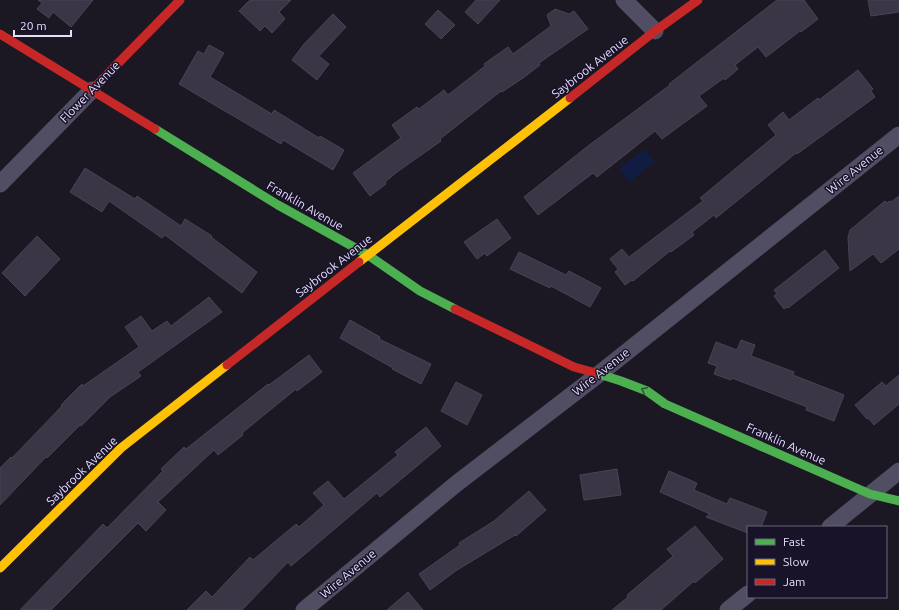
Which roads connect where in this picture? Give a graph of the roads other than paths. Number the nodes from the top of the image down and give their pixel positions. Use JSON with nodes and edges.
{"nodes":[{"id":1,"x":180,"y":0,"type":"edge"},
{"id":2,"x":624,"y":0,"type":"edge"},
{"id":3,"x":698,"y":0,"type":"edge"},
{"id":4,"x":655,"y":31,"type":"junction"},
{"id":5,"x":0,"y":34,"type":"edge"},
{"id":6,"x":92,"y":90,"type":"junction"},
{"id":7,"x":899,"y":134,"type":"edge"},
{"id":8,"x":0,"y":184,"type":"edge"},
{"id":9,"x":368,"y":255,"type":"junction"},
{"id":10,"x":599,"y":374,"type":"junction"},
{"id":11,"x":621,"y":381,"type":"junction"},
{"id":12,"x":634,"y":397,"type":"dead end"},
{"id":13,"x":645,"y":403,"type":"dead end"},
{"id":14,"x":664,"y":404,"type":"junction"},
{"id":15,"x":899,"y":471,"type":"edge"},
{"id":16,"x":870,"y":494,"type":"junction"},
{"id":17,"x":899,"y":501,"type":"edge"},
{"id":18,"x":831,"y":526,"type":"edge"},
{"id":19,"x":0,"y":568,"type":"edge"},
{"id":20,"x":747,"y":595,"type":"edge"},
{"id":21,"x":304,"y":610,"type":"edge"},
{"id":22,"x":728,"y":610,"type":"edge"}],
"edges":[{"from":1,"to":6,"type":"street","name":"Flower Avenue"},
{"from":2,"to":4,"type":"street"},
{"from":3,"to":4,"type":"street","name":"Saybrook Avenue"},
{"from":4,"to":9,"type":"street","name":"Saybrook Avenue"},
{"from":5,"to":6,"type":"street","name":"Franklin Avenue"},
{"from":6,"to":8,"type":"street","name":"Flower Avenue"},
{"from":6,"to":9,"type":"street","name":"Franklin Avenue"},
{"from":7,"to":10,"type":"street","name":"Wire Avenue"},
{"from":9,"to":10,"type":"street","name":"Franklin Avenue"},
{"from":9,"to":19,"type":"street","name":"Saybrook Avenue"},
{"from":10,"to":11,"type":"street","name":"Franklin Avenue"},
{"from":10,"to":21,"type":"street","name":"Wire Avenue"},
{"from":11,"to":12,"type":"street"},
{"from":14,"to":11,"type":"street","name":"Franklin Avenue","one_way":true},
{"from":13,"to":14,"type":"street","name":"Franklin Avenue"},
{"from":14,"to":16,"type":"street","name":"Franklin Avenue"},
{"from":15,"to":16,"type":"street"},
{"from":16,"to":17,"type":"street","name":"Franklin Avenue"},
{"from":16,"to":18,"type":"street"},
{"from":20,"to":22,"type":"street"}]}
